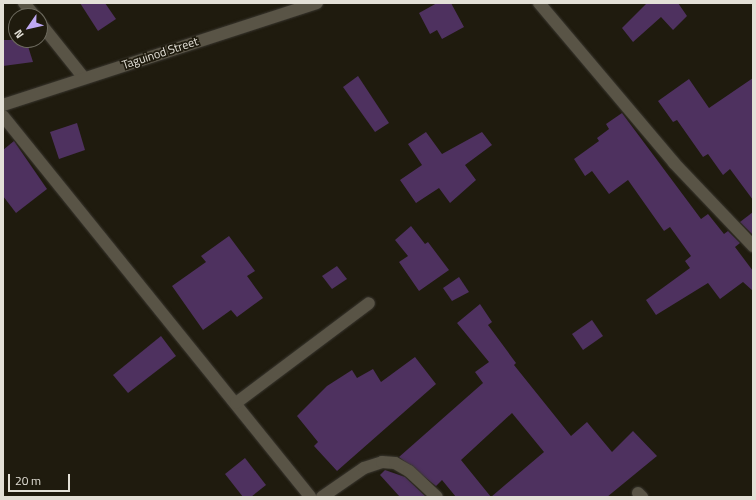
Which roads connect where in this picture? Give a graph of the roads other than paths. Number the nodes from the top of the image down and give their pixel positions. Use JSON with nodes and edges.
{"nodes":[{"id":1,"x":317,"y":3,"type":"edge"},
{"id":2,"x":539,"y":3,"type":"edge"},
{"id":3,"x":48,"y":33,"type":"edge"},
{"id":4,"x":84,"y":78,"type":"junction"},
{"id":5,"x":3,"y":105,"type":"edge"},
{"id":6,"x":3,"y":116,"type":"edge"},
{"id":7,"x":753,"y":246,"type":"edge"},
{"id":8,"x":369,"y":303,"type":"dead end"},
{"id":9,"x":236,"y":403,"type":"junction"},
{"id":10,"x":310,"y":497,"type":"edge"},
{"id":11,"x":322,"y":497,"type":"edge"},
{"id":12,"x":437,"y":497,"type":"edge"}],
"edges":[{"from":1,"to":4,"type":"street","name":"Taguinod Street"},
{"from":2,"to":7,"type":"street"},
{"from":3,"to":4,"type":"street"},
{"from":4,"to":5,"type":"street","name":"Taguinod Street"},
{"from":6,"to":9,"type":"street"},
{"from":8,"to":9,"type":"street"},
{"from":9,"to":10,"type":"street"},
{"from":11,"to":12,"type":"street"}]}
